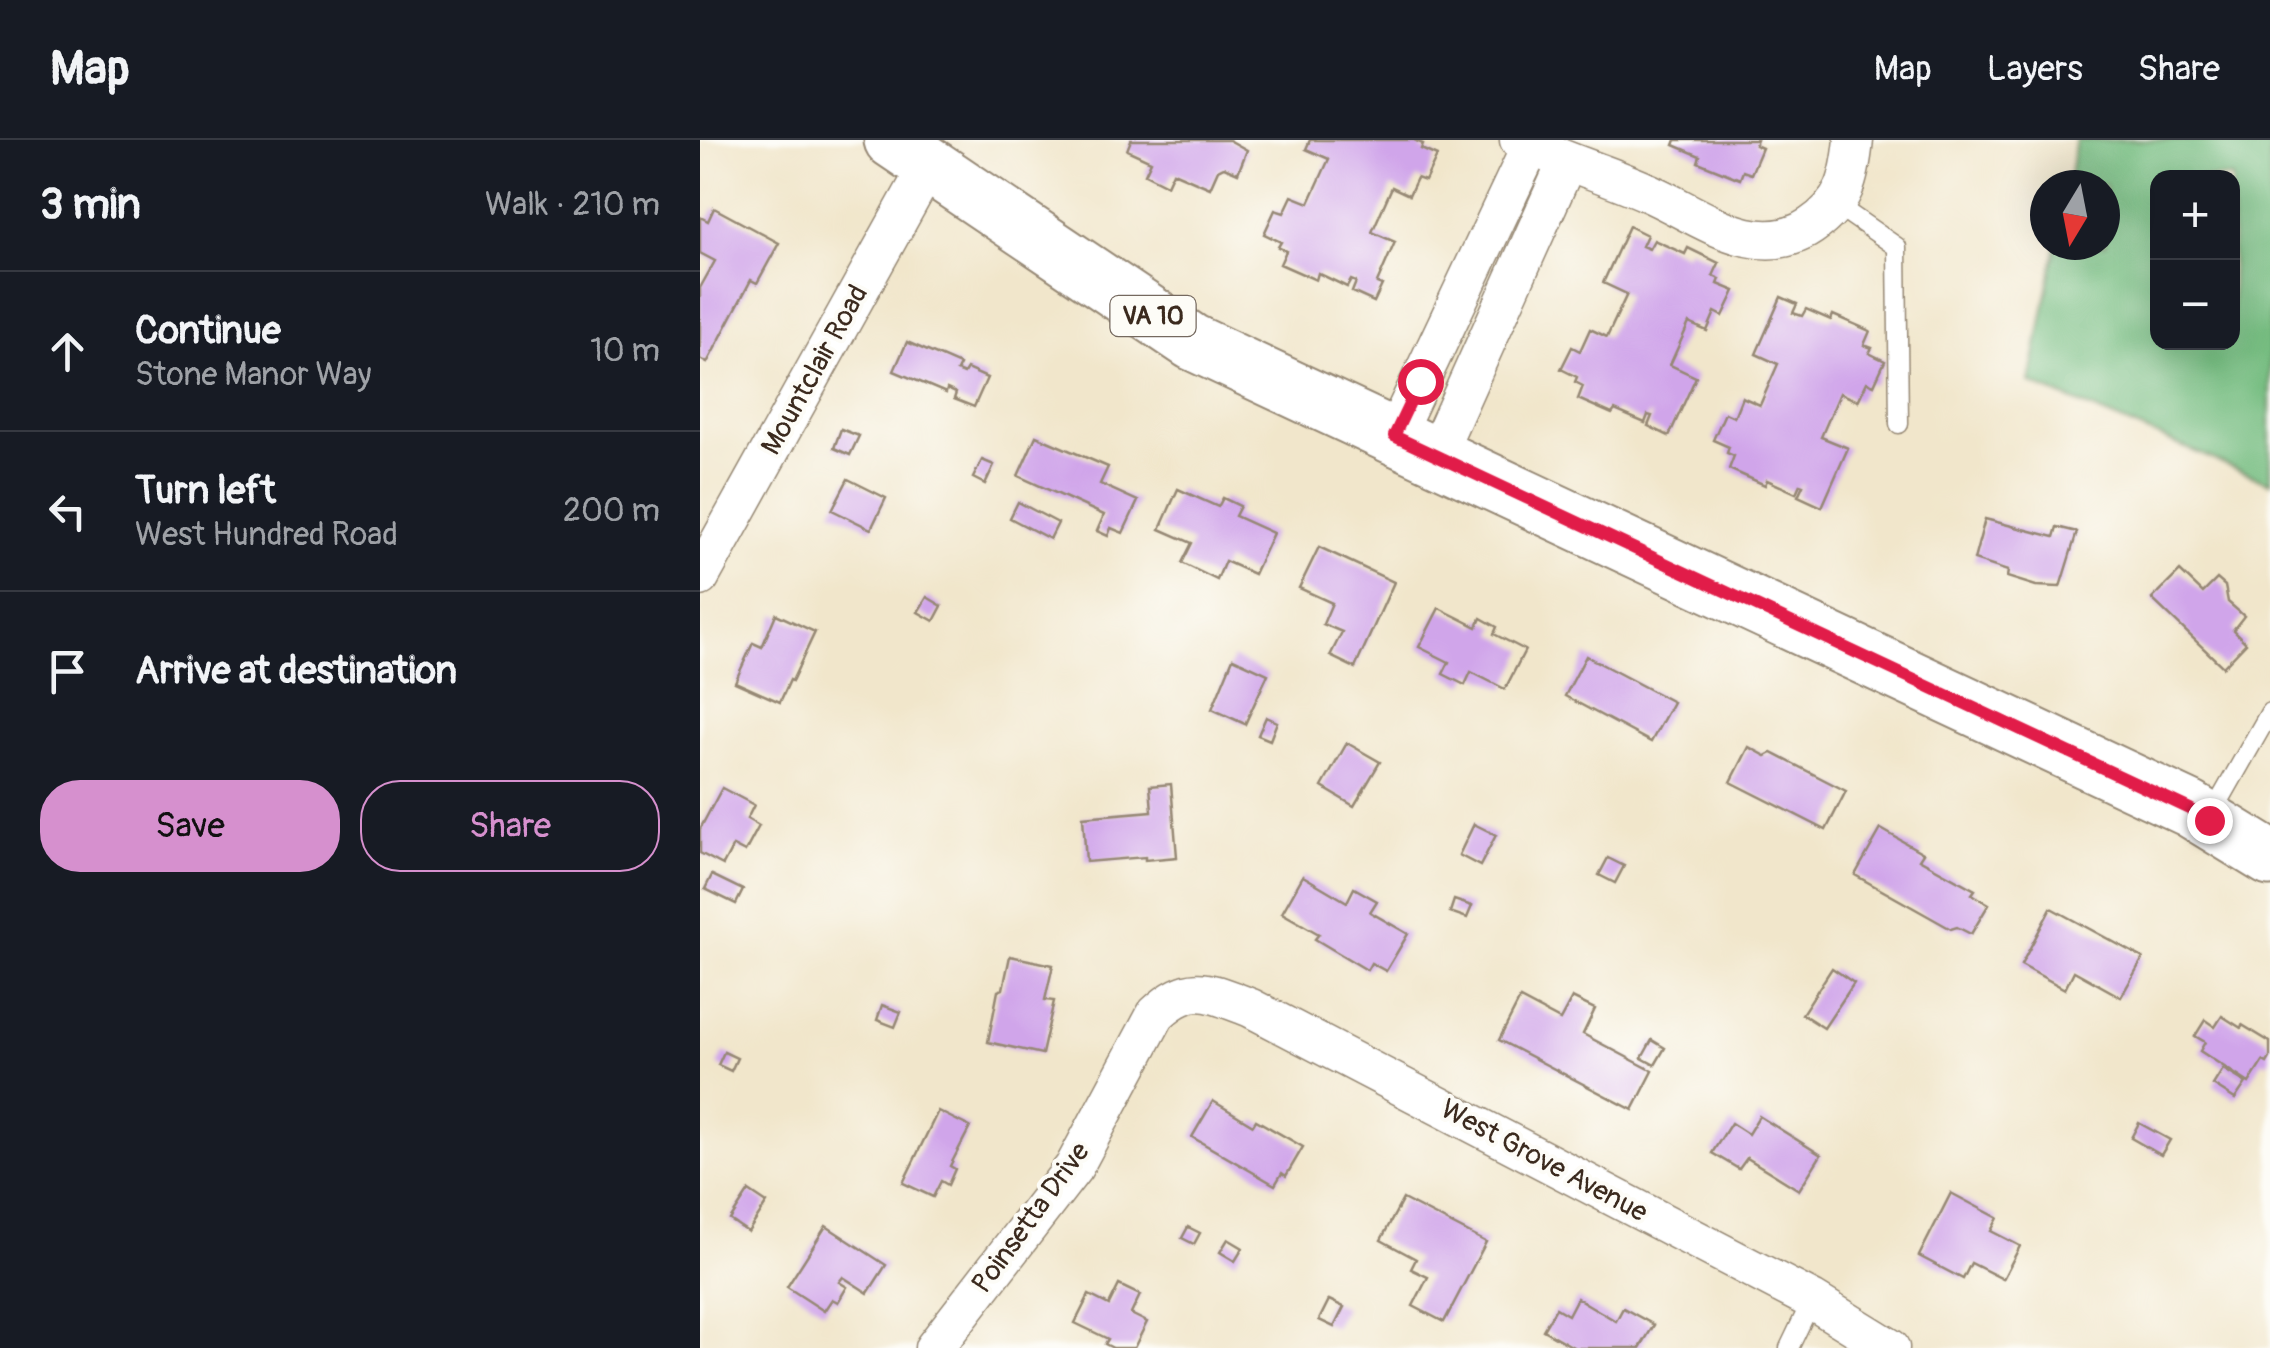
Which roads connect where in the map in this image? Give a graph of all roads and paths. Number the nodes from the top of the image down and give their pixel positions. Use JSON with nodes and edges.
{"nodes":[{"id":1,"x":1854,"y":140,"type":"edge"},
{"id":2,"x":1525,"y":143,"type":"edge"},
{"id":3,"x":911,"y":152,"type":"edge"},
{"id":4,"x":1567,"y":162,"type":"junction"},
{"id":5,"x":1835,"y":204,"type":"junction"},
{"id":6,"x":1899,"y":424,"type":"dead end"},
{"id":7,"x":1415,"y":446,"type":"junction"},
{"id":8,"x":700,"y":578,"type":"edge"},
{"id":9,"x":2270,"y":712,"type":"edge"},
{"id":10,"x":2209,"y":820,"type":"junction"},
{"id":11,"x":2270,"y":858,"type":"edge"},
{"id":12,"x":1191,"y":990,"type":"joint"},
{"id":13,"x":1812,"y":1300,"type":"junction"},
{"id":14,"x":934,"y":1348,"type":"edge"},
{"id":15,"x":1788,"y":1348,"type":"edge"},
{"id":16,"x":1890,"y":1348,"type":"edge"}],
"edges":[{"from":1,"to":5,"type":"street"},
{"from":2,"to":4,"type":"street"},
{"from":2,"to":7,"type":"street"},
{"from":3,"to":7,"type":"main road","number":"VA 10"},
{"from":3,"to":8,"type":"street","name":"Mountclair Road"},
{"from":4,"to":5,"type":"street"},
{"from":4,"to":7,"type":"street"},
{"from":5,"to":6,"type":"lane"},
{"from":7,"to":10,"type":"main road","number":"VA 10"},
{"from":9,"to":10,"type":"lane"},
{"from":10,"to":11,"type":"main road","number":"VA 10"},
{"from":12,"to":13,"type":"street","name":"West Grove Avenue"},
{"from":12,"to":14,"type":"street","name":"Poinsetta Drive"},
{"from":13,"to":15,"type":"lane"},
{"from":13,"to":16,"type":"street","name":"West Grove Avenue"}]}
